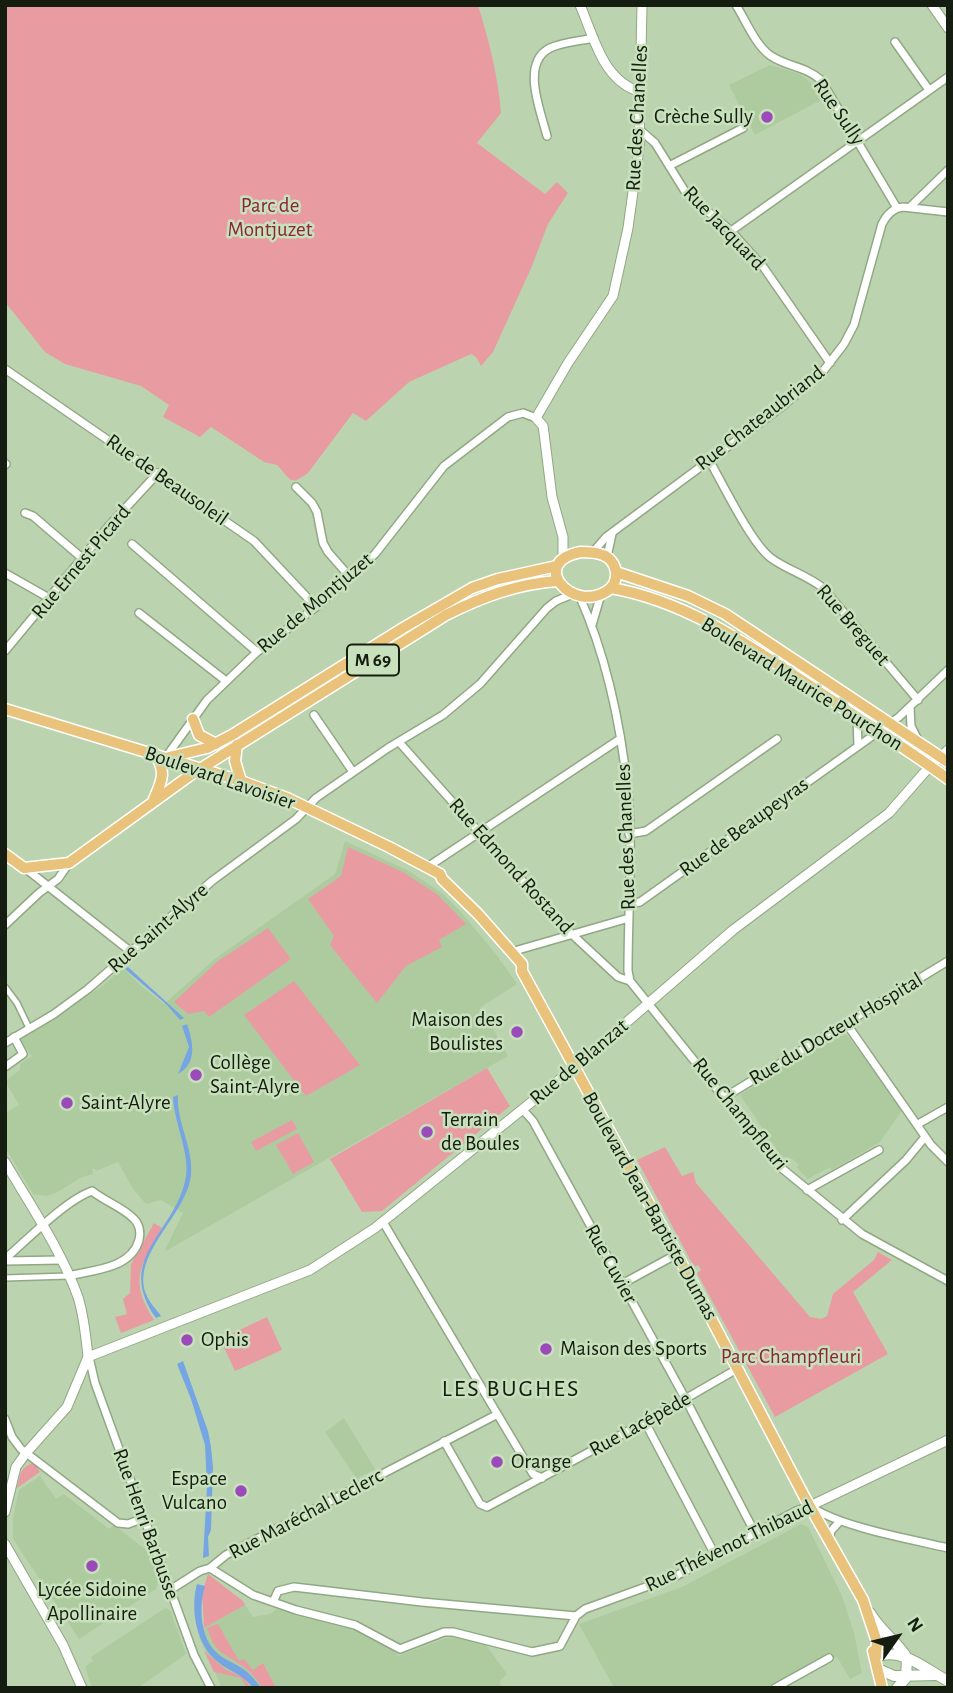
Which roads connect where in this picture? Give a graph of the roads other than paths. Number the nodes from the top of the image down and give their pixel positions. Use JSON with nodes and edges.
{"nodes":[{"id":1,"x":580,"y":5,"type":"edge"},
{"id":2,"x":642,"y":5,"type":"edge"},
{"id":3,"x":736,"y":5,"type":"edge"},
{"id":4,"x":932,"y":5,"type":"edge"},
{"id":5,"x":948,"y":28,"type":"edge"},
{"id":6,"x":594,"y":38,"type":"junction"},
{"id":7,"x":895,"y":42,"type":"dead end"},
{"id":8,"x":948,"y":77,"type":"edge"},
{"id":9,"x":929,"y":90,"type":"junction"},
{"id":10,"x":640,"y":92,"type":"junction"},
{"id":11,"x":743,"y":128,"type":"dead end"},
{"id":12,"x":639,"y":129,"type":"junction"},
{"id":13,"x":547,"y":136,"type":"dead end"},
{"id":14,"x":858,"y":140,"type":"junction"},
{"id":15,"x":669,"y":166,"type":"junction"},
{"id":16,"x":948,"y":170,"type":"edge"},
{"id":17,"x":910,"y":207,"type":"junction"},
{"id":18,"x":897,"y":208,"type":"junction"},
{"id":19,"x":948,"y":212,"type":"edge"},
{"id":20,"x":731,"y":232,"type":"junction"},
{"id":21,"x":830,"y":363,"type":"junction"},
{"id":22,"x":5,"y":369,"type":"edge"},
{"id":23,"x":537,"y":418,"type":"junction"},
{"id":24,"x":709,"y":460,"type":"junction"},
{"id":25,"x":158,"y":473,"type":"junction"},
{"id":26,"x":296,"y":487,"type":"dead end"},
{"id":27,"x":25,"y":513,"type":"dead end"},
{"id":28,"x":613,"y":533,"type":"junction"},
{"id":29,"x":563,"y":537,"type":"junction"},
{"id":30,"x":132,"y":544,"type":"dead end"},
{"id":31,"x":587,"y":552,"type":"junction"},
{"id":32,"x":607,"y":557,"type":"junction"},
{"id":33,"x":82,"y":558,"type":"junction"},
{"id":34,"x":560,"y":562,"type":"junction"},
{"id":35,"x":616,"y":572,"type":"junction"},
{"id":36,"x":5,"y":573,"type":"edge"},
{"id":37,"x":349,"y":576,"type":"junction"},
{"id":38,"x":559,"y":584,"type":"junction"},
{"id":39,"x":606,"y":591,"type":"junction"},
{"id":40,"x":576,"y":594,"type":"junction"},
{"id":41,"x":49,"y":598,"type":"junction"},
{"id":42,"x":556,"y":601,"type":"junction"},
{"id":43,"x":316,"y":607,"type":"junction"},
{"id":44,"x":139,"y":612,"type":"dead end"},
{"id":45,"x":592,"y":625,"type":"junction"},
{"id":46,"x":5,"y":652,"type":"edge"},
{"id":47,"x":257,"y":652,"type":"junction"},
{"id":48,"x":948,"y":670,"type":"edge"},
{"id":49,"x":226,"y":681,"type":"junction"},
{"id":50,"x":918,"y":700,"type":"junction"},
{"id":51,"x":911,"y":708,"type":"junction"},
{"id":52,"x":5,"y":709,"type":"edge"},
{"id":53,"x":314,"y":715,"type":"dead end"},
{"id":54,"x":856,"y":716,"type":"junction"},
{"id":55,"x":193,"y":719,"type":"junction"},
{"id":56,"x":891,"y":722,"type":"junction"},
{"id":57,"x":879,"y":731,"type":"junction"},
{"id":58,"x":620,"y":739,"type":"junction"},
{"id":59,"x":777,"y":739,"type":"dead end"},
{"id":60,"x":399,"y":742,"type":"junction"},
{"id":61,"x":919,"y":743,"type":"junction"},
{"id":62,"x":216,"y":744,"type":"junction"},
{"id":63,"x":237,"y":745,"type":"junction"},
{"id":64,"x":858,"y":746,"type":"junction"},
{"id":65,"x":154,"y":753,"type":"junction"},
{"id":66,"x":945,"y":756,"type":"edge"},
{"id":67,"x":166,"y":757,"type":"junction"},
{"id":68,"x":930,"y":766,"type":"junction"},
{"id":69,"x":201,"y":768,"type":"junction"},
{"id":70,"x":353,"y":772,"type":"junction"},
{"id":71,"x":948,"y":779,"type":"edge"},
{"id":72,"x":241,"y":781,"type":"junction"},
{"id":73,"x":153,"y":801,"type":"junction"},
{"id":74,"x":307,"y":808,"type":"junction"},
{"id":75,"x":479,"y":831,"type":"junction"},
{"id":76,"x":629,"y":834,"type":"junction"},
{"id":77,"x":5,"y":854,"type":"edge"},
{"id":78,"x":69,"y":863,"type":"junction"},
{"id":79,"x":24,"y":868,"type":"junction"},
{"id":80,"x":426,"y":868,"type":"junction"},
{"id":81,"x":49,"y":887,"type":"junction"},
{"id":82,"x":629,"y":904,"type":"junction"},
{"id":83,"x":629,"y":918,"type":"junction"},
{"id":84,"x":5,"y":925,"type":"edge"},
{"id":85,"x":571,"y":934,"type":"junction"},
{"id":86,"x":130,"y":951,"type":"junction"},
{"id":87,"x":510,"y":952,"type":"junction"},
{"id":88,"x":948,"y":961,"type":"edge"},
{"id":89,"x":630,"y":981,"type":"junction"},
{"id":90,"x":5,"y":988,"type":"edge"},
{"id":91,"x":648,"y":1003,"type":"junction"},
{"id":92,"x":846,"y":1023,"type":"junction"},
{"id":93,"x":29,"y":1028,"type":"junction"},
{"id":94,"x":14,"y":1037,"type":"junction"},
{"id":95,"x":5,"y":1043,"type":"edge"},
{"id":96,"x":575,"y":1067,"type":"junction"},
{"id":97,"x":5,"y":1068,"type":"edge"},
{"id":98,"x":725,"y":1097,"type":"junction"},
{"id":99,"x":948,"y":1107,"type":"edge"},
{"id":100,"x":523,"y":1110,"type":"junction"},
{"id":101,"x":918,"y":1124,"type":"junction"},
{"id":102,"x":925,"y":1137,"type":"junction"},
{"id":103,"x":879,"y":1150,"type":"dead end"},
{"id":104,"x":948,"y":1161,"type":"edge"},
{"id":105,"x":5,"y":1162,"type":"edge"},
{"id":106,"x":807,"y":1189,"type":"junction"},
{"id":107,"x":842,"y":1220,"type":"junction"},
{"id":108,"x":383,"y":1222,"type":"junction"},
{"id":109,"x":43,"y":1227,"type":"junction"},
{"id":110,"x":677,"y":1254,"type":"junction"},
{"id":111,"x":5,"y":1260,"type":"edge"},
{"id":112,"x":61,"y":1260,"type":"junction"},
{"id":113,"x":68,"y":1276,"type":"junction"},
{"id":114,"x":5,"y":1278,"type":"edge"},
{"id":115,"x":948,"y":1281,"type":"edge"},
{"id":116,"x":622,"y":1284,"type":"junction"},
{"id":117,"x":88,"y":1357,"type":"junction"},
{"id":118,"x":737,"y":1369,"type":"junction"},
{"id":119,"x":685,"y":1398,"type":"junction"},
{"id":120,"x":496,"y":1415,"type":"junction"},
{"id":121,"x":5,"y":1419,"type":"edge"},
{"id":122,"x":645,"y":1422,"type":"junction"},
{"id":123,"x":948,"y":1440,"type":"edge"},
{"id":124,"x":444,"y":1441,"type":"junction"},
{"id":125,"x":26,"y":1453,"type":"junction"},
{"id":126,"x":542,"y":1478,"type":"junction"},
{"id":127,"x":810,"y":1507,"type":"junction"},
{"id":128,"x":5,"y":1512,"type":"edge"},
{"id":129,"x":144,"y":1518,"type":"junction"},
{"id":130,"x":840,"y":1521,"type":"junction"},
{"id":131,"x":755,"y":1533,"type":"junction"},
{"id":132,"x":829,"y":1539,"type":"junction"},
{"id":133,"x":5,"y":1544,"type":"edge"},
{"id":134,"x":948,"y":1548,"type":"edge"},
{"id":135,"x":715,"y":1555,"type":"junction"},
{"id":136,"x":843,"y":1566,"type":"junction"},
{"id":137,"x":210,"y":1568,"type":"junction"},
{"id":138,"x":170,"y":1590,"type":"junction"},
{"id":139,"x":274,"y":1602,"type":"junction"},
{"id":140,"x":868,"y":1611,"type":"junction"},
{"id":141,"x":576,"y":1616,"type":"junction"},
{"id":142,"x":829,"y":1658,"type":"dead end"},
{"id":143,"x":907,"y":1658,"type":"junction"},
{"id":144,"x":877,"y":1663,"type":"junction"},
{"id":145,"x":936,"y":1675,"type":"junction"},
{"id":146,"x":906,"y":1678,"type":"junction"},
{"id":147,"x":948,"y":1681,"type":"edge"},
{"id":148,"x":82,"y":1688,"type":"edge"},
{"id":149,"x":211,"y":1688,"type":"edge"},
{"id":150,"x":775,"y":1688,"type":"edge"},
{"id":151,"x":880,"y":1688,"type":"edge"},
{"id":152,"x":897,"y":1688,"type":"edge"}],
"edges":[{"from":1,"to":6,"type":"street"},
{"from":2,"to":10,"type":"street","name":"Rue des Chanelles"},
{"from":3,"to":14,"type":"street","name":"Rue Sully"},
{"from":4,"to":5,"type":"street"},
{"from":6,"to":10,"type":"street"},
{"from":6,"to":13,"type":"street"},
{"from":7,"to":9,"type":"street"},
{"from":8,"to":9,"type":"street"},
{"from":9,"to":14,"type":"street"},
{"from":10,"to":12,"type":"street","name":"Rue des Chanelles"},
{"from":11,"to":15,"type":"street"},
{"from":12,"to":15,"type":"street","name":"Rue Jacquard"},
{"from":12,"to":23,"type":"street","name":"Rue des Chanelles"},
{"from":14,"to":18,"type":"street","name":"Rue Sully"},
{"from":14,"to":20,"type":"street"},
{"from":15,"to":20,"type":"street","name":"Rue Jacquard"},
{"from":16,"to":17,"type":"street"},
{"from":17,"to":18,"type":"street"},
{"from":17,"to":19,"type":"street"},
{"from":18,"to":21,"type":"street","name":"Rue Chateaubriand"},
{"from":20,"to":21,"type":"street","name":"Rue Jacquard"},
{"from":21,"to":24,"type":"street","name":"Rue Chateaubriand"},
{"from":22,"to":25,"type":"street","name":"Rue de Beausoleil"},
{"from":23,"to":29,"type":"street"},
{"from":23,"to":37,"type":"street","name":"Rue de Montjuzet"},
{"from":24,"to":28,"type":"street","name":"Rue Chateaubriand"},
{"from":24,"to":50,"type":"street","name":"Rue Breguet"},
{"from":25,"to":33,"type":"street","name":"Rue Ernest Picard"},
{"from":25,"to":43,"type":"street","name":"Rue de Beausoleil"},
{"from":26,"to":37,"type":"street"},
{"from":27,"to":33,"type":"street"},
{"from":28,"to":31,"type":"street","name":"Rue Chateaubriand"},
{"from":28,"to":32,"type":"street"},
{"from":29,"to":31,"type":"street"},
{"from":29,"to":34,"type":"street"},
{"from":30,"to":47,"type":"street"},
{"from":31,"to":32,"type":"main road"},
{"from":31,"to":34,"type":"main road"},
{"from":32,"to":35,"type":"main road"},
{"from":33,"to":41,"type":"street","name":"Rue Ernest Picard"},
{"from":34,"to":38,"type":"main road"},
{"from":34,"to":62,"type":"main road","number":"M 69"},
{"from":35,"to":39,"type":"main road"},
{"from":35,"to":56,"type":"main road","name":"Boulevard Maurice Pourchon"},
{"from":36,"to":41,"type":"street"},
{"from":37,"to":43,"type":"street","name":"Rue de Montjuzet"},
{"from":38,"to":40,"type":"main road"},
{"from":38,"to":42,"type":"street"},
{"from":38,"to":63,"type":"main road","number":"M 69"},
{"from":39,"to":40,"type":"main road"},
{"from":39,"to":45,"type":"street"},
{"from":39,"to":54,"type":"main road","name":"Boulevard Maurice Pourchon"},
{"from":40,"to":42,"type":"street"},
{"from":40,"to":45,"type":"street","name":"Rue des Chanelles"},
{"from":41,"to":46,"type":"street","name":"Rue Ernest Picard"},
{"from":42,"to":60,"type":"street"},
{"from":43,"to":47,"type":"street","name":"Rue de Montjuzet"},
{"from":44,"to":49,"type":"street"},
{"from":45,"to":58,"type":"street","name":"Rue des Chanelles"},
{"from":47,"to":49,"type":"street","name":"Rue de Montjuzet"},
{"from":48,"to":50,"type":"street","name":"Rue de Beaupeyras"},
{"from":49,"to":55,"type":"street","name":"Rue de Montjuzet"},
{"from":50,"to":51,"type":"street","name":"Rue de Beaupeyras"},
{"from":51,"to":56,"type":"street","name":"Rue de Beaupeyras"},
{"from":51,"to":61,"type":"street"},
{"from":52,"to":65,"type":"main road","name":"Boulevard Lavoisier"},
{"from":53,"to":70,"type":"street"},
{"from":54,"to":57,"type":"main road","name":"Boulevard Maurice Pourchon"},
{"from":54,"to":64,"type":"street"},
{"from":55,"to":62,"type":"main road"},
{"from":55,"to":67,"type":"street","name":"Rue de Montjuzet"},
{"from":56,"to":57,"type":"street","name":"Rue de Beaupeyras"},
{"from":56,"to":61,"type":"main road","name":"Boulevard Maurice Pourchon"},
{"from":57,"to":64,"type":"street","name":"Rue de Beaupeyras"},
{"from":57,"to":68,"type":"main road","name":"Boulevard Maurice Pourchon"},
{"from":58,"to":75,"type":"street"},
{"from":58,"to":76,"type":"street","name":"Rue des Chanelles"},
{"from":59,"to":76,"type":"street"},
{"from":60,"to":70,"type":"street"},
{"from":60,"to":75,"type":"street","name":"Rue Edmond Rostand"},
{"from":61,"to":66,"type":"main road","name":"Boulevard Maurice Pourchon"},
{"from":62,"to":67,"type":"main road","number":"M 69"},
{"from":63,"to":69,"type":"main road","number":"M 69"},
{"from":63,"to":72,"type":"main road"},
{"from":64,"to":82,"type":"street","name":"Rue de Beaupeyras"},
{"from":65,"to":67,"type":"main road","name":"Boulevard Lavoisier"},
{"from":65,"to":73,"type":"main road"},
{"from":66,"to":68,"type":"street","name":"Rue de Blanzat"},
{"from":67,"to":69,"type":"main road","name":"Boulevard Lavoisier"},
{"from":68,"to":71,"type":"main road","name":"Boulevard Maurice Pourchon"},
{"from":68,"to":91,"type":"street","name":"Rue de Blanzat"},
{"from":69,"to":72,"type":"main road","name":"Boulevard Lavoisier"},
{"from":69,"to":73,"type":"main road","number":"M 69"},
{"from":70,"to":74,"type":"street"},
{"from":72,"to":74,"type":"main road","name":"Boulevard Lavoisier"},
{"from":73,"to":78,"type":"main road","number":"M 69"},
{"from":74,"to":80,"type":"main road","name":"Boulevard Lavoisier"},
{"from":74,"to":86,"type":"street","name":"Rue Saint-Alyre"},
{"from":75,"to":80,"type":"street"},
{"from":75,"to":85,"type":"street","name":"Rue Edmond Rostand"},
{"from":76,"to":82,"type":"street","name":"Rue des Chanelles"},
{"from":77,"to":79,"type":"main road"},
{"from":78,"to":79,"type":"main road"},
{"from":78,"to":81,"type":"street"},
{"from":79,"to":81,"type":"street"},
{"from":80,"to":87,"type":"main road","name":"Boulevard Lavoisier"},
{"from":81,"to":84,"type":"street"},
{"from":81,"to":86,"type":"street"},
{"from":82,"to":83,"type":"street","name":"Rue des Chanelles"},
{"from":83,"to":85,"type":"street"},
{"from":83,"to":89,"type":"street","name":"Rue des Chanelles"},
{"from":85,"to":87,"type":"street"},
{"from":85,"to":89,"type":"street","name":"Rue Edmond Rostand"},
{"from":86,"to":93,"type":"street","name":"Rue Saint-Alyre"},
{"from":87,"to":96,"type":"main road","name":"Boulevard Lavoisier"},
{"from":88,"to":92,"type":"street","name":"Rue du Docteur Hospital"},
{"from":89,"to":91,"type":"street"},
{"from":90,"to":93,"type":"street"},
{"from":91,"to":96,"type":"street","name":"Rue de Blanzat"},
{"from":91,"to":98,"type":"street","name":"Rue Champfleuri"},
{"from":92,"to":98,"type":"street","name":"Rue du Docteur Hospital"},
{"from":92,"to":101,"type":"street"},
{"from":93,"to":94,"type":"street","name":"Rue Saint-Alyre"},
{"from":94,"to":95,"type":"street","name":"Rue Saint-Alyre"},
{"from":94,"to":97,"type":"street"},
{"from":96,"to":100,"type":"street","name":"Rue de Blanzat"},
{"from":96,"to":110,"type":"main road","name":"Boulevard Jean-Baptiste Dumas"},
{"from":98,"to":106,"type":"street","name":"Rue Champfleuri"},
{"from":99,"to":101,"type":"street"},
{"from":100,"to":108,"type":"street","name":"Rue de Blanzat"},
{"from":100,"to":116,"type":"street","name":"Rue Cuvier"},
{"from":101,"to":102,"type":"street"},
{"from":102,"to":104,"type":"street"},
{"from":102,"to":107,"type":"street"},
{"from":103,"to":106,"type":"street"},
{"from":105,"to":109,"type":"street"},
{"from":106,"to":107,"type":"street","name":"Rue Champfleuri"},
{"from":107,"to":115,"type":"street","name":"Rue Champfleuri"},
{"from":108,"to":117,"type":"street","name":"Rue de Blanzat"},
{"from":108,"to":120,"type":"street"},
{"from":109,"to":111,"type":"street"},
{"from":109,"to":112,"type":"street"},
{"from":109,"to":113,"type":"street"},
{"from":110,"to":116,"type":"street"},
{"from":110,"to":118,"type":"main road","name":"Boulevard Jean-Baptiste Dumas"},
{"from":111,"to":112,"type":"street"},
{"from":112,"to":113,"type":"street"},
{"from":113,"to":114,"type":"street"},
{"from":113,"to":117,"type":"street"},
{"from":116,"to":119,"type":"street","name":"Rue Cuvier"},
{"from":117,"to":125,"type":"street"},
{"from":117,"to":129,"type":"street","name":"Rue Henri Barbusse"},
{"from":118,"to":119,"type":"street","name":"Rue Lacépède"},
{"from":118,"to":127,"type":"main road","name":"Boulevard Jean-Baptiste Dumas"},
{"from":119,"to":122,"type":"street","name":"Rue Lacépède"},
{"from":119,"to":131,"type":"street","name":"Rue Cuvier"},
{"from":120,"to":124,"type":"street","name":"Rue Maréchal Leclerc"},
{"from":120,"to":126,"type":"street"},
{"from":121,"to":125,"type":"street"},
{"from":122,"to":126,"type":"street","name":"Rue Lacépède"},
{"from":122,"to":135,"type":"street"},
{"from":123,"to":127,"type":"street","name":"Rue Thévenot Thibaud"},
{"from":124,"to":126,"type":"street","name":"Rue Lacépède"},
{"from":124,"to":137,"type":"street","name":"Rue Maréchal Leclerc"},
{"from":125,"to":128,"type":"street"},
{"from":125,"to":129,"type":"street"},
{"from":127,"to":130,"type":"street"},
{"from":127,"to":131,"type":"street","name":"Rue Thévenot Thibaud"},
{"from":127,"to":132,"type":"main road","name":"Boulevard Jean-Baptiste Dumas"},
{"from":129,"to":138,"type":"street","name":"Rue Henri Barbusse"},
{"from":130,"to":132,"type":"street"},
{"from":130,"to":134,"type":"street"},
{"from":131,"to":135,"type":"street","name":"Rue Thévenot Thibaud"},
{"from":132,"to":136,"type":"main road","name":"Boulevard Jean-Baptiste Dumas"},
{"from":133,"to":148,"type":"street"},
{"from":135,"to":141,"type":"street","name":"Rue Thévenot Thibaud"},
{"from":136,"to":140,"type":"main road","name":"Boulevard Jean-Baptiste Dumas"},
{"from":136,"to":144,"type":"main road","name":"Boulevard Jean-Baptiste Dumas"},
{"from":137,"to":138,"type":"street","name":"Rue Maréchal Leclerc"},
{"from":137,"to":139,"type":"street"},
{"from":138,"to":149,"type":"street","name":"Rue Henri Barbusse"},
{"from":139,"to":141,"type":"street"},
{"from":139,"to":141,"type":"street"},
{"from":140,"to":143,"type":"main road"},
{"from":140,"to":144,"type":"main road","name":"Boulevard Jean-Baptiste Dumas"},
{"from":142,"to":150,"type":"street"},
{"from":143,"to":144,"type":"main road"},
{"from":143,"to":145,"type":"main road"},
{"from":143,"to":146,"type":"main road"},
{"from":144,"to":146,"type":"main road"},
{"from":144,"to":151,"type":"main road","name":"Boulevard Jean-Baptiste Dumas"},
{"from":145,"to":146,"type":"main road"},
{"from":145,"to":147,"type":"main road"},
{"from":146,"to":152,"type":"main road"}]}
